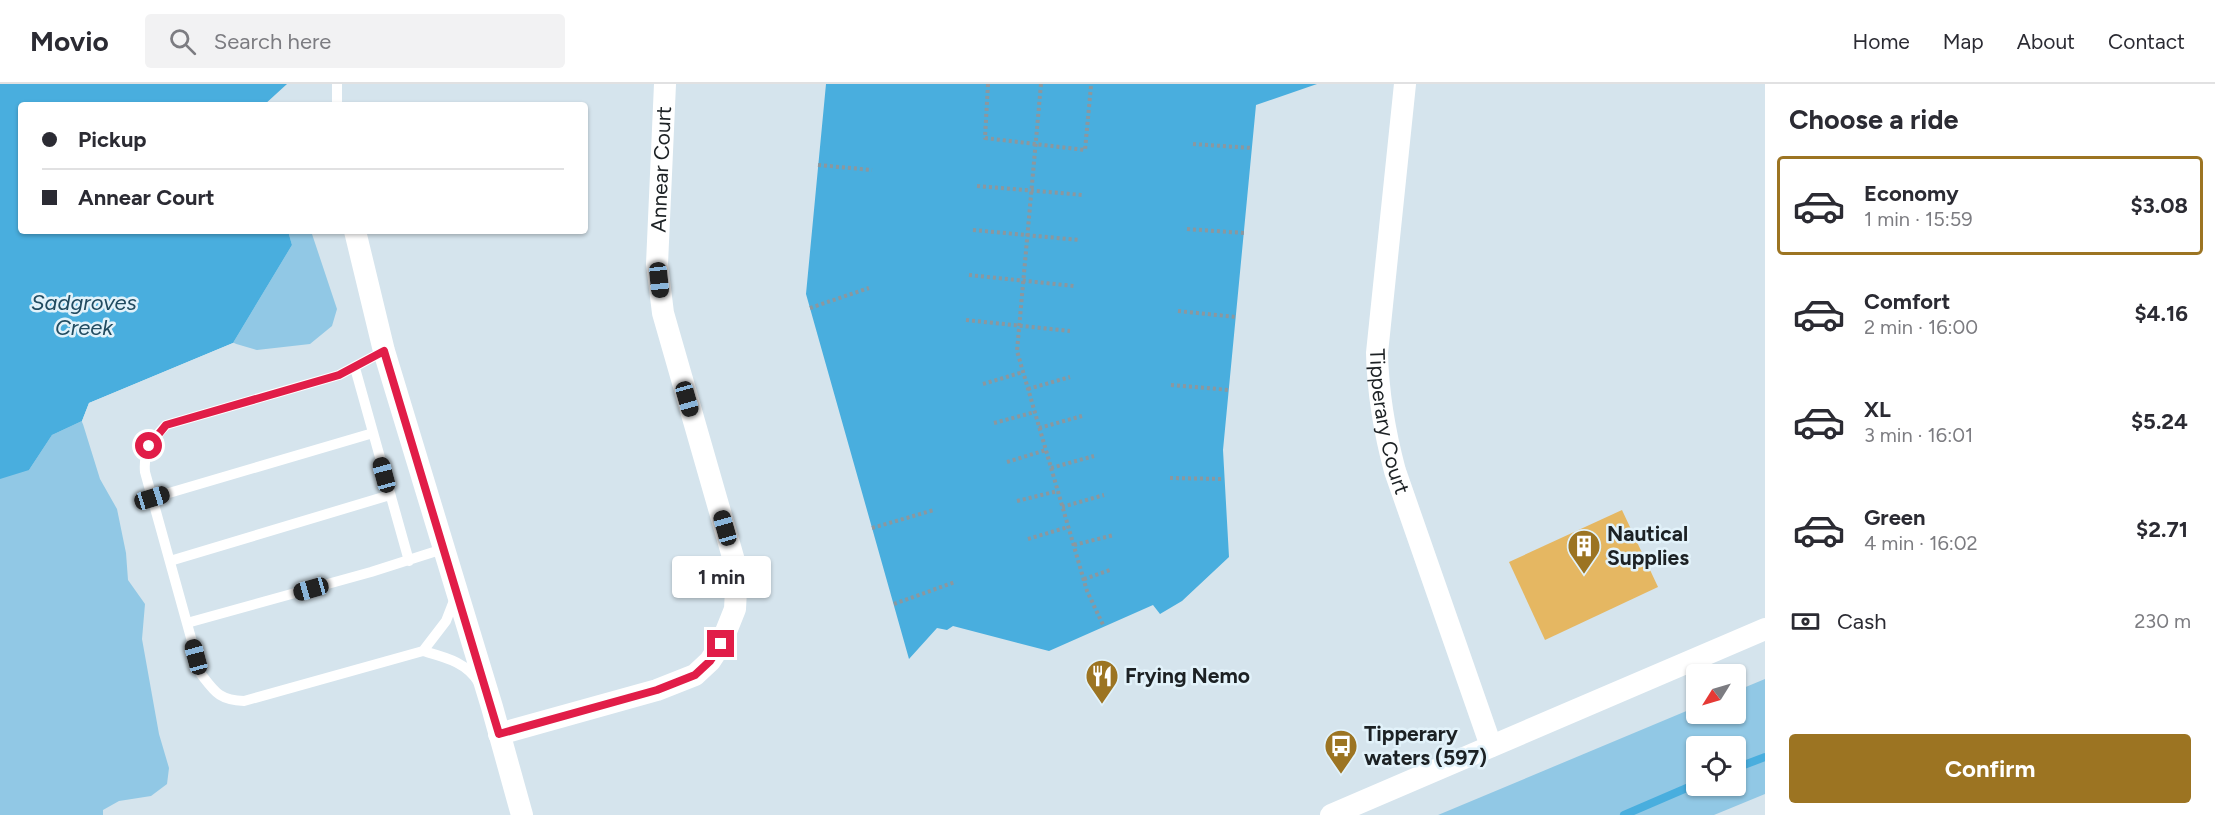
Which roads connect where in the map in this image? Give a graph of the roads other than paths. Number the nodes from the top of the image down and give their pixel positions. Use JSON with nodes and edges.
{"nodes":[{"id":1,"x":337,"y":84,"type":"edge"},
{"id":2,"x":665,"y":84,"type":"edge"},
{"id":3,"x":1406,"y":84,"type":"edge"},
{"id":4,"x":337,"y":102,"type":"edge"},
{"id":5,"x":356,"y":234,"type":"edge"},
{"id":6,"x":384,"y":351,"type":"junction"},
{"id":7,"x":355,"y":368,"type":"junction"},
{"id":8,"x":373,"y":433,"type":"junction"},
{"id":9,"x":390,"y":495,"type":"junction"},
{"id":10,"x":152,"y":498,"type":"junction"},
{"id":11,"x":443,"y":549,"type":"junction"},
{"id":12,"x":170,"y":561,"type":"junction"},
{"id":13,"x":409,"y":561,"type":"junction"},
{"id":14,"x":455,"y":586,"type":"junction"},
{"id":15,"x":187,"y":623,"type":"junction"},
{"id":16,"x":1765,"y":629,"type":"edge"},
{"id":17,"x":423,"y":651,"type":"junction"},
{"id":18,"x":492,"y":707,"type":"junction"},
{"id":19,"x":499,"y":734,"type":"junction"},
{"id":20,"x":1491,"y":746,"type":"junction"},
{"id":21,"x":522,"y":815,"type":"edge"},
{"id":22,"x":1331,"y":815,"type":"edge"}],
"edges":[{"from":1,"to":4,"type":"lane"},
{"from":2,"to":19,"type":"street","name":"Annear Court"},
{"from":3,"to":20,"type":"street","name":"Tipperary Court"},
{"from":5,"to":6,"type":"street"},
{"from":6,"to":7,"type":"lane"},
{"from":6,"to":11,"type":"street"},
{"from":7,"to":8,"type":"lane"},
{"from":7,"to":10,"type":"lane"},
{"from":8,"to":9,"type":"lane"},
{"from":8,"to":10,"type":"lane"},
{"from":9,"to":12,"type":"lane"},
{"from":9,"to":13,"type":"lane"},
{"from":10,"to":12,"type":"lane"},
{"from":11,"to":13,"type":"lane"},
{"from":11,"to":14,"type":"street"},
{"from":12,"to":15,"type":"lane"},
{"from":13,"to":15,"type":"lane"},
{"from":14,"to":17,"type":"lane"},
{"from":14,"to":18,"type":"street"},
{"from":15,"to":17,"type":"lane"},
{"from":16,"to":20,"type":"street"},
{"from":17,"to":18,"type":"lane"},
{"from":18,"to":19,"type":"street"},
{"from":19,"to":21,"type":"street"},
{"from":20,"to":22,"type":"street"}]}
